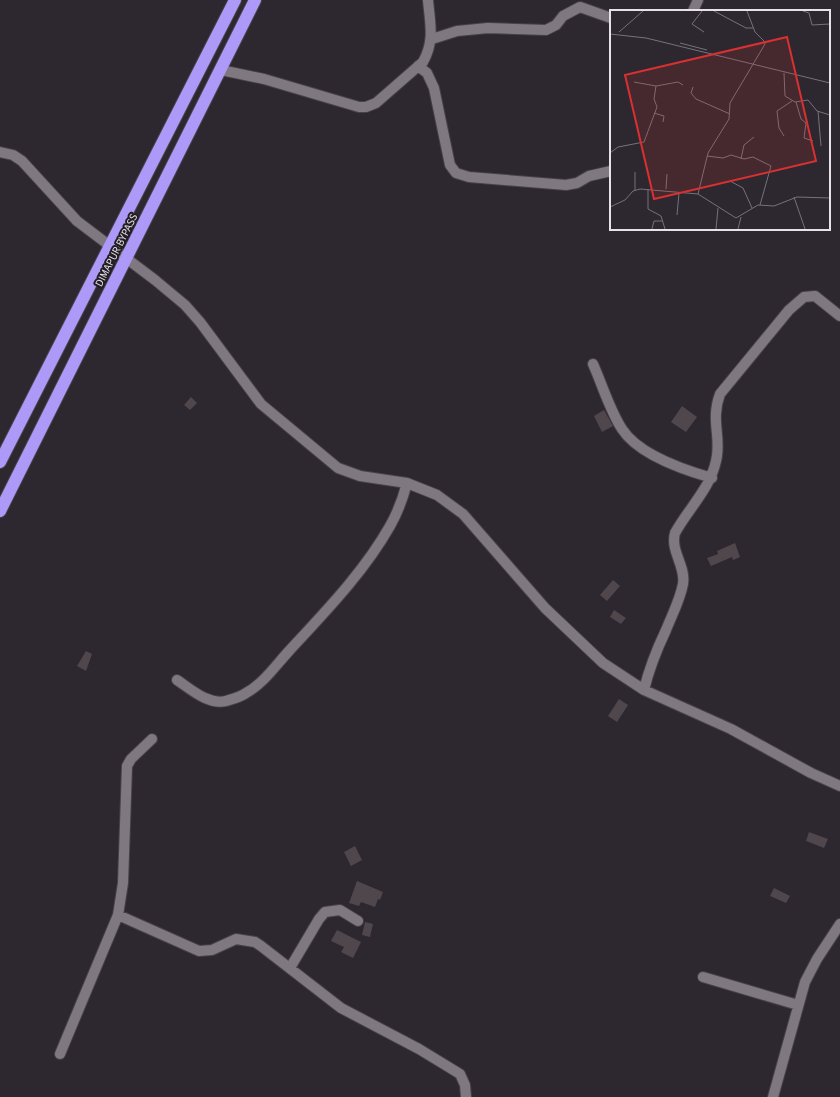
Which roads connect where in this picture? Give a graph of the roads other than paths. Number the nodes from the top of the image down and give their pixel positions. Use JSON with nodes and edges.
{"nodes":[{"id":1,"x":235,"y":0,"type":"edge"},
{"id":2,"x":255,"y":0,"type":"edge"},
{"id":3,"x":428,"y":0,"type":"edge"},
{"id":4,"x":698,"y":0,"type":"edge"},
{"id":5,"x":693,"y":10,"type":"edge"},
{"id":6,"x":610,"y":18,"type":"edge"},
{"id":7,"x":432,"y":39,"type":"junction"},
{"id":8,"x":418,"y":66,"type":"junction"},
{"id":9,"x":221,"y":70,"type":"junction"},
{"id":10,"x":0,"y":152,"type":"edge"},
{"id":11,"x":610,"y":171,"type":"edge"},
{"id":12,"x":110,"y":248,"type":"junction"},
{"id":13,"x":126,"y":259,"type":"junction"},
{"id":14,"x":840,"y":316,"type":"edge"},
{"id":15,"x":593,"y":364,"type":"dead end"},
{"id":16,"x":0,"y":462,"type":"edge"},
{"id":17,"x":712,"y":478,"type":"junction"},
{"id":18,"x":407,"y":484,"type":"junction"},
{"id":19,"x":0,"y":511,"type":"edge"},
{"id":20,"x":177,"y":680,"type":"dead end"},
{"id":21,"x":644,"y":690,"type":"junction"},
{"id":22,"x":152,"y":739,"type":"dead end"},
{"id":23,"x":840,"y":786,"type":"edge"},
{"id":24,"x":118,"y":915,"type":"junction"},
{"id":25,"x":358,"y":921,"type":"dead end"},
{"id":26,"x":840,"y":925,"type":"edge"},
{"id":27,"x":290,"y":968,"type":"junction"},
{"id":28,"x":703,"y":977,"type":"dead end"},
{"id":29,"x":798,"y":1005,"type":"junction"},
{"id":30,"x":60,"y":1054,"type":"dead end"},
{"id":31,"x":466,"y":1097,"type":"edge"},
{"id":32,"x":773,"y":1097,"type":"edge"}],
"edges":[{"from":1,"to":12,"type":"highway","name":"DIMAPUR BYPASS"},
{"from":2,"to":9,"type":"highway","name":"DIMAPUR BYPASS"},
{"from":3,"to":7,"type":"street"},
{"from":4,"to":5,"type":"street"},
{"from":6,"to":7,"type":"street"},
{"from":7,"to":8,"type":"street"},
{"from":8,"to":9,"type":"street"},
{"from":8,"to":11,"type":"street"},
{"from":9,"to":13,"type":"highway","name":"DIMAPUR BYPASS"},
{"from":10,"to":12,"type":"street"},
{"from":12,"to":13,"type":"street"},
{"from":12,"to":16,"type":"highway","name":"DIMAPUR BYPASS"},
{"from":13,"to":18,"type":"street"},
{"from":13,"to":19,"type":"highway","name":"DIMAPUR BYPASS"},
{"from":14,"to":17,"type":"street"},
{"from":15,"to":17,"type":"street"},
{"from":17,"to":21,"type":"street"},
{"from":18,"to":20,"type":"street"},
{"from":18,"to":21,"type":"street"},
{"from":21,"to":23,"type":"street"},
{"from":22,"to":24,"type":"street"},
{"from":24,"to":27,"type":"street"},
{"from":24,"to":30,"type":"street"},
{"from":25,"to":27,"type":"street"},
{"from":26,"to":29,"type":"street"},
{"from":27,"to":31,"type":"street"},
{"from":28,"to":29,"type":"street"},
{"from":29,"to":32,"type":"street"}]}
